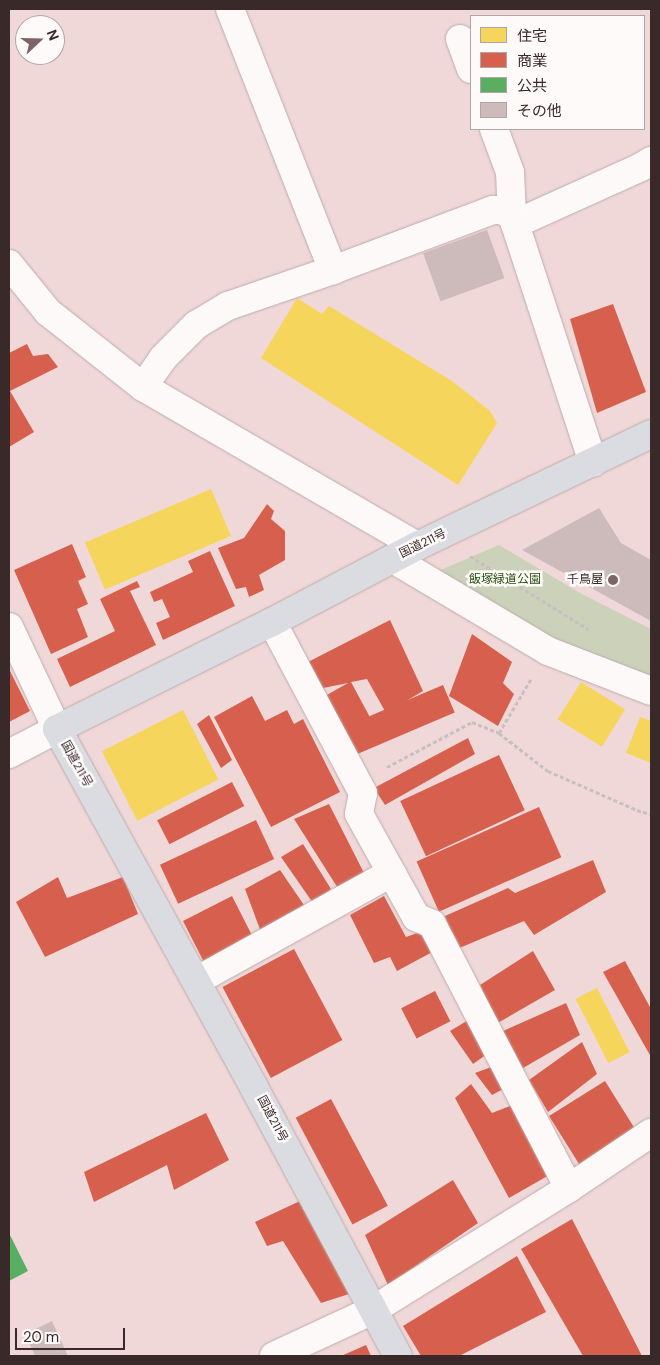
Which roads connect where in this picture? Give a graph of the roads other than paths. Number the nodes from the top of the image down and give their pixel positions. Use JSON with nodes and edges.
{"nodes":[{"id":1,"x":230,"y":9,"type":"edge"},
{"id":2,"x":460,"y":39,"type":"dead end"},
{"id":3,"x":470,"y":66,"type":"edge"},
{"id":4,"x":494,"y":130,"type":"edge"},
{"id":5,"x":651,"y":160,"type":"edge"},
{"id":6,"x":513,"y":220,"type":"junction"},
{"id":7,"x":9,"y":264,"type":"edge"},
{"id":8,"x":333,"y":270,"type":"junction"},
{"id":9,"x":143,"y":387,"type":"junction"},
{"id":10,"x":651,"y":434,"type":"edge"},
{"id":11,"x":592,"y":463,"type":"junction"},
{"id":12,"x":417,"y":546,"type":"junction"},
{"id":13,"x":392,"y":559,"type":"junction"},
{"id":14,"x":272,"y":622,"type":"junction"},
{"id":15,"x":9,"y":627,"type":"edge"},
{"id":16,"x":651,"y":691,"type":"edge"},
{"id":17,"x":57,"y":729,"type":"junction"},
{"id":18,"x":9,"y":754,"type":"edge"},
{"id":19,"x":391,"y":873,"type":"junction"},
{"id":20,"x":196,"y":980,"type":"junction"},
{"id":21,"x":651,"y":1133,"type":"edge"},
{"id":22,"x":569,"y":1188,"type":"junction"},
{"id":23,"x":373,"y":1310,"type":"junction"},
{"id":24,"x":274,"y":1356,"type":"edge"},
{"id":25,"x":398,"y":1356,"type":"edge"}],
"edges":[{"from":1,"to":8,"type":"street"},
{"from":2,"to":3,"type":"street"},
{"from":4,"to":6,"type":"street"},
{"from":5,"to":6,"type":"street"},
{"from":6,"to":8,"type":"street"},
{"from":6,"to":11,"type":"street"},
{"from":7,"to":9,"type":"street"},
{"from":8,"to":9,"type":"street"},
{"from":9,"to":12,"type":"street"},
{"from":10,"to":11,"type":"highway","name":"国道211号"},
{"from":11,"to":12,"type":"highway","name":"国道211号"},
{"from":12,"to":13,"type":"highway","name":"国道211号"},
{"from":13,"to":14,"type":"highway","name":"国道211号"},
{"from":13,"to":16,"type":"street"},
{"from":14,"to":17,"type":"highway","name":"国道211号"},
{"from":14,"to":19,"type":"street"},
{"from":15,"to":17,"type":"street"},
{"from":17,"to":18,"type":"street"},
{"from":17,"to":20,"type":"highway","name":"国道211号"},
{"from":19,"to":20,"type":"street"},
{"from":19,"to":22,"type":"street"},
{"from":20,"to":23,"type":"highway","name":"国道211号"},
{"from":21,"to":22,"type":"street"},
{"from":22,"to":23,"type":"street"},
{"from":23,"to":24,"type":"street"},
{"from":23,"to":25,"type":"highway","name":"国道211号"}]}
